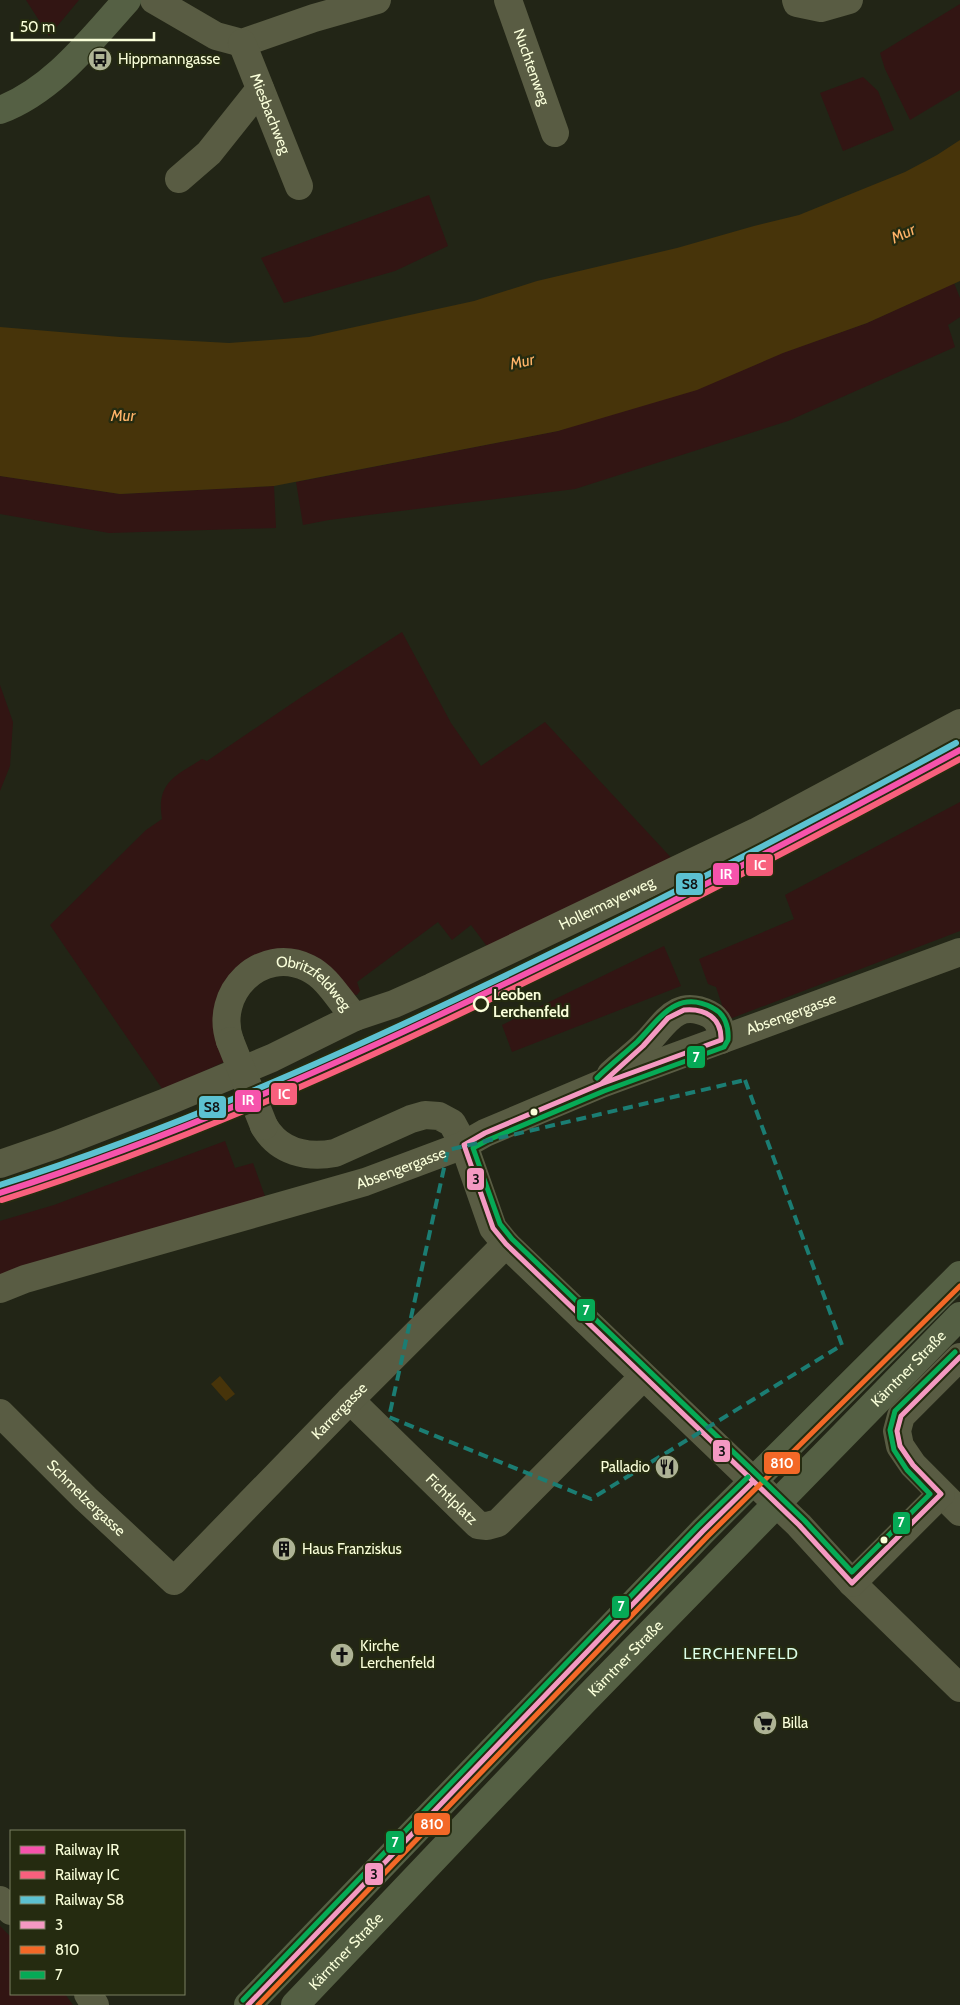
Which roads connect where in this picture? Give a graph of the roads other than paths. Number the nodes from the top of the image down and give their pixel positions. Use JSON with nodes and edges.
{"nodes":[{"id":1,"x":127,"y":0,"type":"edge"},
{"id":2,"x":154,"y":0,"type":"edge"},
{"id":3,"x":377,"y":0,"type":"edge"},
{"id":4,"x":508,"y":0,"type":"edge"},
{"id":5,"x":849,"y":0,"type":"edge"},
{"id":6,"x":797,"y":2,"type":"edge"},
{"id":7,"x":242,"y":43,"type":"junction"},
{"id":8,"x":260,"y":89,"type":"junction"},
{"id":9,"x":0,"y":110,"type":"edge"},
{"id":10,"x":556,"y":134,"type":"dead end"},
{"id":11,"x":179,"y":179,"type":"dead end"},
{"id":12,"x":298,"y":186,"type":"dead end"},
{"id":13,"x":960,"y":723,"type":"edge"},
{"id":14,"x":960,"y":952,"type":"edge"},
{"id":15,"x":356,"y":1018,"type":"junction"},
{"id":16,"x":720,"y":1040,"type":"junction"},
{"id":17,"x":601,"y":1084,"type":"junction"},
{"id":18,"x":464,"y":1145,"type":"junction"},
{"id":19,"x":0,"y":1164,"type":"edge"},
{"id":20,"x":506,"y":1244,"type":"junction"},
{"id":21,"x":960,"y":1275,"type":"edge"},
{"id":22,"x":0,"y":1289,"type":"edge"},
{"id":23,"x":960,"y":1316,"type":"edge"},
{"id":24,"x":960,"y":1357,"type":"edge"},
{"id":25,"x":643,"y":1377,"type":"junction"},
{"id":26,"x":350,"y":1400,"type":"junction"},
{"id":27,"x":0,"y":1413,"type":"edge"},
{"id":28,"x":753,"y":1482,"type":"junction"},
{"id":29,"x":776,"y":1503,"type":"junction"},
{"id":30,"x":950,"y":1503,"type":"edge"},
{"id":31,"x":174,"y":1581,"type":"joint"},
{"id":32,"x":852,"y":1583,"type":"junction"},
{"id":33,"x":960,"y":1688,"type":"edge"},
{"id":34,"x":0,"y":1900,"type":"edge"},
{"id":35,"x":10,"y":1910,"type":"edge"},
{"id":36,"x":248,"y":2005,"type":"edge"},
{"id":37,"x":295,"y":2005,"type":"edge"}],
"edges":[{"from":1,"to":9,"type":"main road"},
{"from":2,"to":7,"type":"street"},
{"from":3,"to":7,"type":"street"},
{"from":4,"to":10,"type":"street","name":"Nuchtenweg"},
{"from":5,"to":6,"type":"street"},
{"from":7,"to":8,"type":"street","name":"Miesbachweg"},
{"from":8,"to":11,"type":"street"},
{"from":8,"to":12,"type":"street","name":"Miesbachweg"},
{"from":13,"to":15,"type":"street","name":"Hollermayerweg"},
{"from":14,"to":16,"type":"street","name":"Absengergasse"},
{"from":15,"to":18,"type":"street","name":"Obritzfeldweg","bridge":true},
{"from":15,"to":19,"type":"street","name":"Obritzfeldweg"},
{"from":16,"to":17,"type":"street","name":"Absengergasse"},
{"from":16,"to":17,"type":"street"},
{"from":17,"to":18,"type":"street","name":"Absengergasse"},
{"from":18,"to":20,"type":"street"},
{"from":18,"to":22,"type":"street","name":"Absengergasse"},
{"from":20,"to":25,"type":"street"},
{"from":20,"to":26,"type":"street","name":"Karrergasse"},
{"from":21,"to":28,"type":"main road","name":"Kärntner Straße"},
{"from":23,"to":29,"type":"main road","name":"Kärntner Straße"},
{"from":24,"to":30,"type":"street"},
{"from":25,"to":26,"type":"street","name":"Fichtlplatz"},
{"from":25,"to":28,"type":"street"},
{"from":26,"to":31,"type":"street","name":"Karrergasse"},
{"from":27,"to":31,"type":"street","name":"Schmelzergasse"},
{"from":28,"to":29,"type":"street"},
{"from":28,"to":36,"type":"main road","name":"Kärntner Straße"},
{"from":29,"to":32,"type":"street"},
{"from":29,"to":37,"type":"main road","name":"Kärntner Straße"},
{"from":30,"to":32,"type":"street"},
{"from":32,"to":33,"type":"street"},
{"from":34,"to":35,"type":"street"}]}
